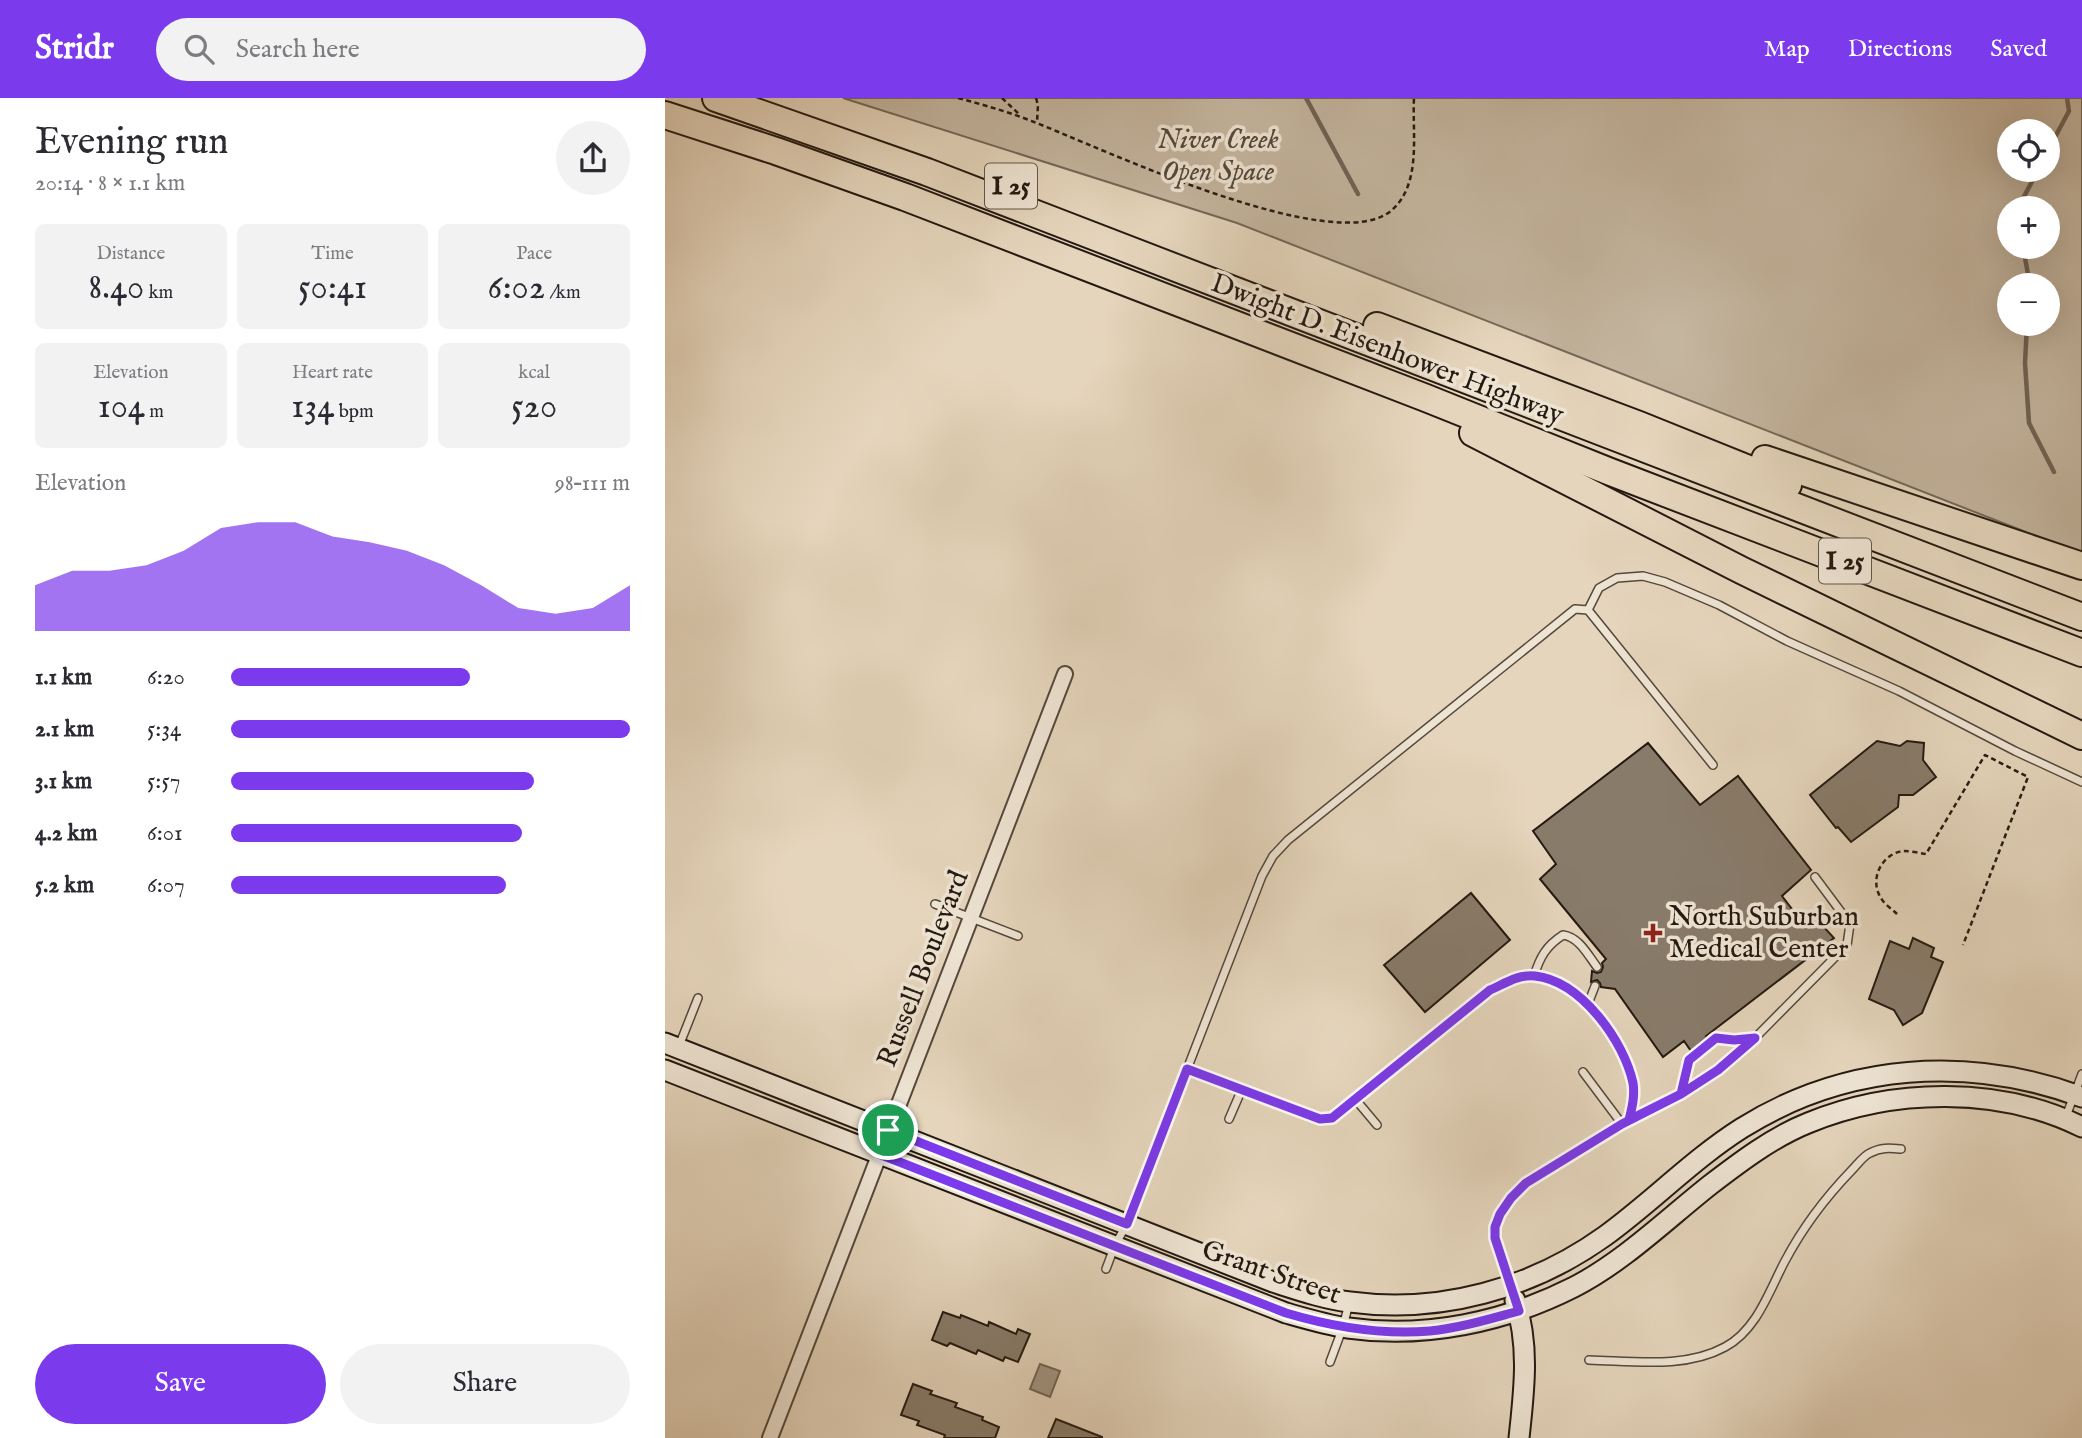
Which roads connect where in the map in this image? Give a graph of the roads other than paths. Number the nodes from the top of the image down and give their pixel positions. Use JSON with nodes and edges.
{"nodes":[{"id":1,"x":716,"y":98,"type":"edge"},
{"id":2,"x":769,"y":98,"type":"edge"},
{"id":3,"x":665,"y":115,"type":"edge"},
{"id":4,"x":1311,"y":354,"type":"junction"},
{"id":5,"x":1639,"y":425,"type":"junction"},
{"id":6,"x":1608,"y":471,"type":"junction"},
{"id":7,"x":2082,"y":566,"type":"edge"},
{"id":8,"x":2082,"y":598,"type":"edge"},
{"id":9,"x":1588,"y":610,"type":"junction"},
{"id":10,"x":2082,"y":617,"type":"edge"},
{"id":11,"x":2082,"y":632,"type":"edge"},
{"id":12,"x":2082,"y":653,"type":"edge"},
{"id":13,"x":1065,"y":674,"type":"dead end"},
{"id":14,"x":2082,"y":736,"type":"edge"},
{"id":15,"x":1713,"y":765,"type":"dead end"},
{"id":16,"x":2082,"y":782,"type":"edge"},
{"id":17,"x":1815,"y":877,"type":"dead end"},
{"id":18,"x":935,"y":904,"type":"dead end"},
{"id":19,"x":971,"y":917,"type":"junction"},
{"id":20,"x":1019,"y":936,"type":"dead end"},
{"id":21,"x":1597,"y":967,"type":"dead end"},
{"id":22,"x":1534,"y":976,"type":"junction"},
{"id":23,"x":1595,"y":986,"type":"dead end"},
{"id":24,"x":698,"y":998,"type":"dead end"},
{"id":25,"x":1588,"y":1004,"type":"junction"},
{"id":26,"x":1755,"y":1038,"type":"junction"},
{"id":27,"x":671,"y":1046,"type":"edge"},
{"id":28,"x":1187,"y":1069,"type":"junction"},
{"id":29,"x":665,"y":1070,"type":"edge"},
{"id":30,"x":1583,"y":1072,"type":"dead end"},
{"id":31,"x":2082,"y":1074,"type":"edge"},
{"id":32,"x":1242,"y":1089,"type":"junction"},
{"id":33,"x":1681,"y":1094,"type":"junction"},
{"id":34,"x":2078,"y":1096,"type":"edge"},
{"id":35,"x":1356,"y":1100,"type":"junction"},
{"id":36,"x":1229,"y":1119,"type":"dead end"},
{"id":37,"x":1626,"y":1122,"type":"junction"},
{"id":38,"x":2073,"y":1123,"type":"edge"},
{"id":39,"x":1377,"y":1125,"type":"dead end"},
{"id":40,"x":888,"y":1130,"type":"junction"},
{"id":41,"x":1902,"y":1149,"type":"dead end"},
{"id":42,"x":879,"y":1154,"type":"junction"},
{"id":43,"x":1127,"y":1224,"type":"junction"},
{"id":44,"x":1115,"y":1245,"type":"junction"},
{"id":45,"x":1106,"y":1269,"type":"dead end"},
{"id":46,"x":1510,"y":1285,"type":"junction"},
{"id":47,"x":1349,"y":1302,"type":"junction"},
{"id":48,"x":1519,"y":1311,"type":"junction"},
{"id":49,"x":1343,"y":1327,"type":"junction"},
{"id":50,"x":1589,"y":1360,"type":"dead end"},
{"id":51,"x":1331,"y":1362,"type":"dead end"},
{"id":52,"x":770,"y":1438,"type":"edge"},
{"id":53,"x":1519,"y":1438,"type":"edge"}],
"edges":[{"from":1,"to":10,"type":"highway"},
{"from":2,"to":5,"type":"highway","name":"Dwight D. Eisenhower Highway","number":"I 25"},
{"from":3,"to":4,"type":"highway","name":"Dwight D. Eisenhower Highway","number":"I 25"},
{"from":4,"to":6,"type":"highway","name":"Dwight D. Eisenhower Highway","number":"I 25"},
{"from":4,"to":14,"type":"highway"},
{"from":5,"to":7,"type":"highway"},
{"from":5,"to":8,"type":"highway","name":"Dwight D. Eisenhower Highway","number":"I 25"},
{"from":6,"to":11,"type":"highway"},
{"from":6,"to":12,"type":"highway","name":"Dwight D. Eisenhower Highway","number":"I 25"},
{"from":9,"to":15,"type":"lane"},
{"from":9,"to":16,"type":"lane"},
{"from":9,"to":28,"type":"lane"},
{"from":13,"to":19,"type":"street","name":"Russell Boulevard"},
{"from":17,"to":26,"type":"lane"},
{"from":18,"to":19,"type":"lane"},
{"from":19,"to":20,"type":"lane"},
{"from":19,"to":40,"type":"street","name":"Russell Boulevard"},
{"from":21,"to":22,"type":"lane"},
{"from":22,"to":25,"type":"lane"},
{"from":22,"to":35,"type":"lane"},
{"from":23,"to":25,"type":"lane"},
{"from":24,"to":27,"type":"lane"},
{"from":25,"to":37,"type":"lane"},
{"from":26,"to":33,"type":"lane"},
{"from":26,"to":33,"type":"lane"},
{"from":27,"to":40,"type":"street","name":"Grant Street"},
{"from":28,"to":32,"type":"lane"},
{"from":28,"to":43,"type":"lane"},
{"from":29,"to":42,"type":"street","name":"Grant Street"},
{"from":30,"to":37,"type":"lane"},
{"from":31,"to":34,"type":"lane"},
{"from":32,"to":35,"type":"lane"},
{"from":32,"to":36,"type":"lane"},
{"from":33,"to":37,"type":"lane"},
{"from":34,"to":38,"type":"lane"},
{"from":34,"to":46,"type":"street","name":"Grant Street"},
{"from":35,"to":39,"type":"lane"},
{"from":37,"to":46,"type":"lane"},
{"from":38,"to":48,"type":"street","name":"Grant Street"},
{"from":40,"to":42,"type":"street","name":"Russell Boulevard"},
{"from":40,"to":43,"type":"street","name":"Grant Street"},
{"from":41,"to":50,"type":"lane"},
{"from":42,"to":44,"type":"street","name":"Grant Street"},
{"from":42,"to":52,"type":"street","name":"Russell Boulevard"},
{"from":43,"to":44,"type":"lane"},
{"from":43,"to":47,"type":"street","name":"Grant Street"},
{"from":44,"to":45,"type":"lane"},
{"from":44,"to":49,"type":"street","name":"Grant Street"},
{"from":46,"to":47,"type":"street","name":"Grant Street"},
{"from":46,"to":48,"type":"street"},
{"from":47,"to":49,"type":"lane"},
{"from":48,"to":49,"type":"street","name":"Grant Street"},
{"from":48,"to":53,"type":"street"},
{"from":49,"to":51,"type":"lane"}]}
